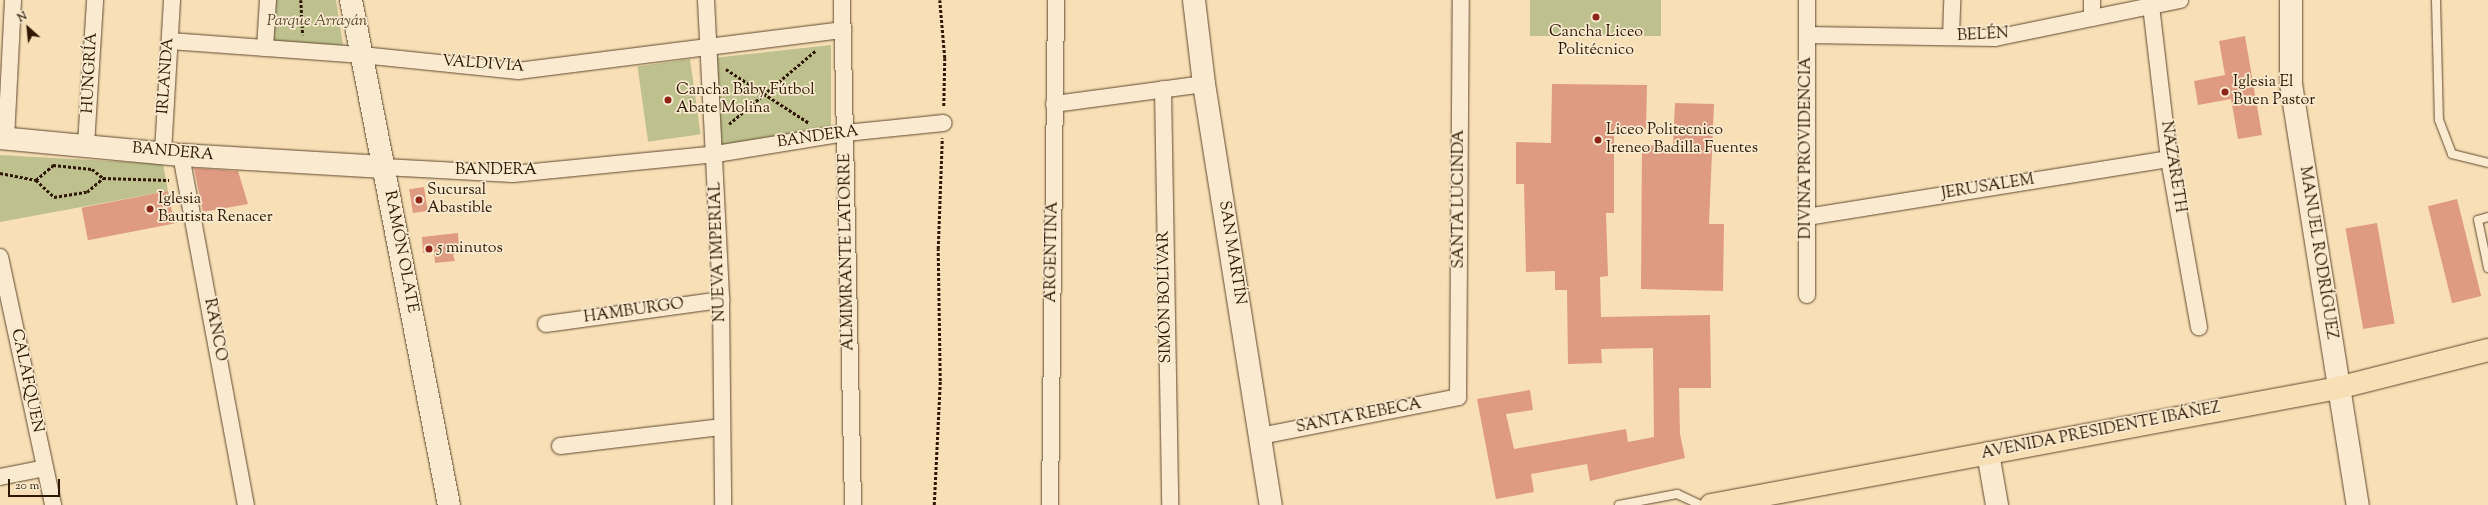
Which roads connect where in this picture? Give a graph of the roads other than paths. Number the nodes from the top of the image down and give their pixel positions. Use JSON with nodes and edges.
{"nodes":[{"id":1,"x":13,"y":0,"type":"edge"},
{"id":2,"x":95,"y":0,"type":"edge"},
{"id":3,"x":172,"y":0,"type":"edge"},
{"id":4,"x":268,"y":0,"type":"edge"},
{"id":5,"x":351,"y":0,"type":"edge"},
{"id":6,"x":706,"y":0,"type":"edge"},
{"id":7,"x":842,"y":0,"type":"edge"},
{"id":8,"x":1056,"y":0,"type":"edge"},
{"id":9,"x":1194,"y":0,"type":"edge"},
{"id":10,"x":1461,"y":0,"type":"edge"},
{"id":11,"x":1807,"y":0,"type":"edge"},
{"id":12,"x":1952,"y":0,"type":"edge"},
{"id":13,"x":2092,"y":0,"type":"edge"},
{"id":14,"x":2180,"y":0,"type":"edge"},
{"id":15,"x":2291,"y":0,"type":"edge"},
{"id":16,"x":2436,"y":0,"type":"edge"},
{"id":17,"x":2152,"y":6,"type":"junction"},
{"id":18,"x":2092,"y":18,"type":"junction"},
{"id":19,"x":843,"y":30,"type":"junction"},
{"id":20,"x":1807,"y":35,"type":"junction"},
{"id":21,"x":1951,"y":38,"type":"junction"},
{"id":22,"x":170,"y":41,"type":"junction"},
{"id":23,"x":707,"y":47,"type":"junction"},
{"id":24,"x":265,"y":48,"type":"junction"},
{"id":25,"x":362,"y":54,"type":"junction"},
{"id":26,"x":1204,"y":84,"type":"junction"},
{"id":27,"x":1163,"y":89,"type":"junction"},
{"id":28,"x":1054,"y":104,"type":"junction"},
{"id":29,"x":943,"y":123,"type":"road end"},
{"id":30,"x":846,"y":134,"type":"junction"},
{"id":31,"x":3,"y":139,"type":"edge"},
{"id":32,"x":86,"y":146,"type":"junction"},
{"id":33,"x":172,"y":154,"type":"junction"},
{"id":34,"x":716,"y":154,"type":"junction"},
{"id":35,"x":2169,"y":159,"type":"junction"},
{"id":36,"x":2488,"y":163,"type":"edge"},
{"id":37,"x":384,"y":167,"type":"junction"},
{"id":38,"x":1807,"y":217,"type":"junction"},
{"id":39,"x":2488,"y":217,"type":"edge"},
{"id":40,"x":0,"y":257,"type":"edge"},
{"id":41,"x":2488,"y":268,"type":"edge"},
{"id":42,"x":1807,"y":295,"type":"dead end"},
{"id":43,"x":721,"y":300,"type":"junction"},
{"id":44,"x":546,"y":324,"type":"dead end"},
{"id":45,"x":2200,"y":327,"type":"dead end"},
{"id":46,"x":2488,"y":350,"type":"edge"},
{"id":47,"x":2338,"y":388,"type":"junction"},
{"id":48,"x":1458,"y":397,"type":"joint"},
{"id":49,"x":721,"y":427,"type":"junction"},
{"id":50,"x":1260,"y":436,"type":"junction"},
{"id":51,"x":560,"y":446,"type":"dead end"},
{"id":52,"x":1988,"y":453,"type":"junction"},
{"id":53,"x":45,"y":468,"type":"junction"},
{"id":54,"x":0,"y":477,"type":"edge"},
{"id":55,"x":53,"y":505,"type":"edge"},
{"id":56,"x":246,"y":505,"type":"edge"},
{"id":57,"x":449,"y":505,"type":"edge"},
{"id":58,"x":723,"y":505,"type":"edge"},
{"id":59,"x":853,"y":505,"type":"edge"},
{"id":60,"x":1050,"y":505,"type":"edge"},
{"id":61,"x":1170,"y":505,"type":"edge"},
{"id":62,"x":1271,"y":505,"type":"edge"},
{"id":63,"x":1619,"y":505,"type":"edge"},
{"id":64,"x":1701,"y":505,"type":"edge"},
{"id":65,"x":1711,"y":505,"type":"edge"},
{"id":66,"x":1997,"y":505,"type":"edge"},
{"id":67,"x":2358,"y":505,"type":"edge"}],
"edges":[{"from":1,"to":31,"type":"street"},
{"from":2,"to":32,"type":"street","name":"HUNGRÍA"},
{"from":3,"to":22,"type":"street","name":"IRLANDA"},
{"from":4,"to":24,"type":"street"},
{"from":5,"to":25,"type":"street","name":"RAMÓN OLATE"},
{"from":6,"to":23,"type":"street","name":"NUEVA IMPERIAL"},
{"from":7,"to":19,"type":"street","name":"ALMIMRANTE LATORRE"},
{"from":8,"to":28,"type":"street","name":"ARGENTINA"},
{"from":9,"to":26,"type":"street","name":"SAN MARTÍN"},
{"from":10,"to":48,"type":"street","name":"SANTA LUCINDA"},
{"from":11,"to":20,"type":"street","name":"DIVINA PROVIDENCIA"},
{"from":12,"to":21,"type":"street"},
{"from":13,"to":18,"type":"street"},
{"from":14,"to":17,"type":"street","name":"BELÉN"},
{"from":15,"to":47,"type":"street","name":"MANUEL RODRÍGUEZ"},
{"from":16,"to":36,"type":"lane"},
{"from":17,"to":18,"type":"street","name":"BELÉN"},
{"from":17,"to":35,"type":"street","name":"NAZARETH"},
{"from":18,"to":21,"type":"street","name":"BELÉN"},
{"from":19,"to":23,"type":"street","name":"VALDIVIA"},
{"from":19,"to":30,"type":"street","name":"ALMIMRANTE LATORRE"},
{"from":20,"to":21,"type":"street","name":"BELÉN"},
{"from":20,"to":38,"type":"street","name":"DIVINA PROVIDENCIA"},
{"from":22,"to":24,"type":"street","name":"VALDIVIA"},
{"from":22,"to":33,"type":"street","name":"IRLANDA"},
{"from":23,"to":25,"type":"street","name":"VALDIVIA"},
{"from":23,"to":34,"type":"street","name":"NUEVA IMPERIAL"},
{"from":24,"to":25,"type":"street","name":"VALDIVIA"},
{"from":25,"to":37,"type":"street","name":"RAMÓN OLATE"},
{"from":26,"to":27,"type":"street"},
{"from":26,"to":50,"type":"street","name":"SAN MARTÍN"},
{"from":27,"to":28,"type":"street"},
{"from":27,"to":61,"type":"street","name":"SIMÓN BOLÍVAR"},
{"from":28,"to":60,"type":"street","name":"ARGENTINA"},
{"from":29,"to":30,"type":"street","name":"BANDERA"},
{"from":30,"to":34,"type":"street","name":"BANDERA"},
{"from":30,"to":59,"type":"street","name":"ALMIMRANTE LATORRE"},
{"from":31,"to":32,"type":"street","name":"BANDERA"},
{"from":32,"to":33,"type":"street","name":"BANDERA"},
{"from":33,"to":37,"type":"street","name":"BANDERA"},
{"from":33,"to":56,"type":"street","name":"RANCO"},
{"from":34,"to":37,"type":"street","name":"BANDERA"},
{"from":34,"to":43,"type":"street","name":"NUEVA IMPERIAL"},
{"from":35,"to":38,"type":"street","name":"JERUSALEM"},
{"from":35,"to":45,"type":"street","name":"NAZARETH"},
{"from":37,"to":57,"type":"street","name":"RAMÓN OLATE"},
{"from":38,"to":42,"type":"street","name":"DIVINA PROVIDENCIA"},
{"from":39,"to":41,"type":"lane"},
{"from":40,"to":53,"type":"street","name":"CALAFQUEN"},
{"from":43,"to":44,"type":"street","name":"HAMBURGO"},
{"from":43,"to":49,"type":"street","name":"NUEVA IMPERIAL"},
{"from":46,"to":47,"type":"main road","name":"AVENIDA PRESIDENTE IBÁÑEZ"},
{"from":47,"to":52,"type":"main road","name":"AVENIDA PRESIDENTE IBÁÑEZ"},
{"from":47,"to":67,"type":"street","name":"MANUEL RODRÍGUEZ"},
{"from":48,"to":50,"type":"street","name":"SANTA REBECA"},
{"from":49,"to":51,"type":"street"},
{"from":49,"to":58,"type":"street","name":"NUEVA IMPERIAL"},
{"from":50,"to":62,"type":"street","name":"SAN MARTÍN"},
{"from":52,"to":65,"type":"main road","name":"AVENIDA PRESIDENTE IBÁÑEZ"},
{"from":52,"to":66,"type":"street"},
{"from":53,"to":54,"type":"street"},
{"from":53,"to":55,"type":"street","name":"CALAFQUEN"},
{"from":63,"to":64,"type":"lane"}]}
